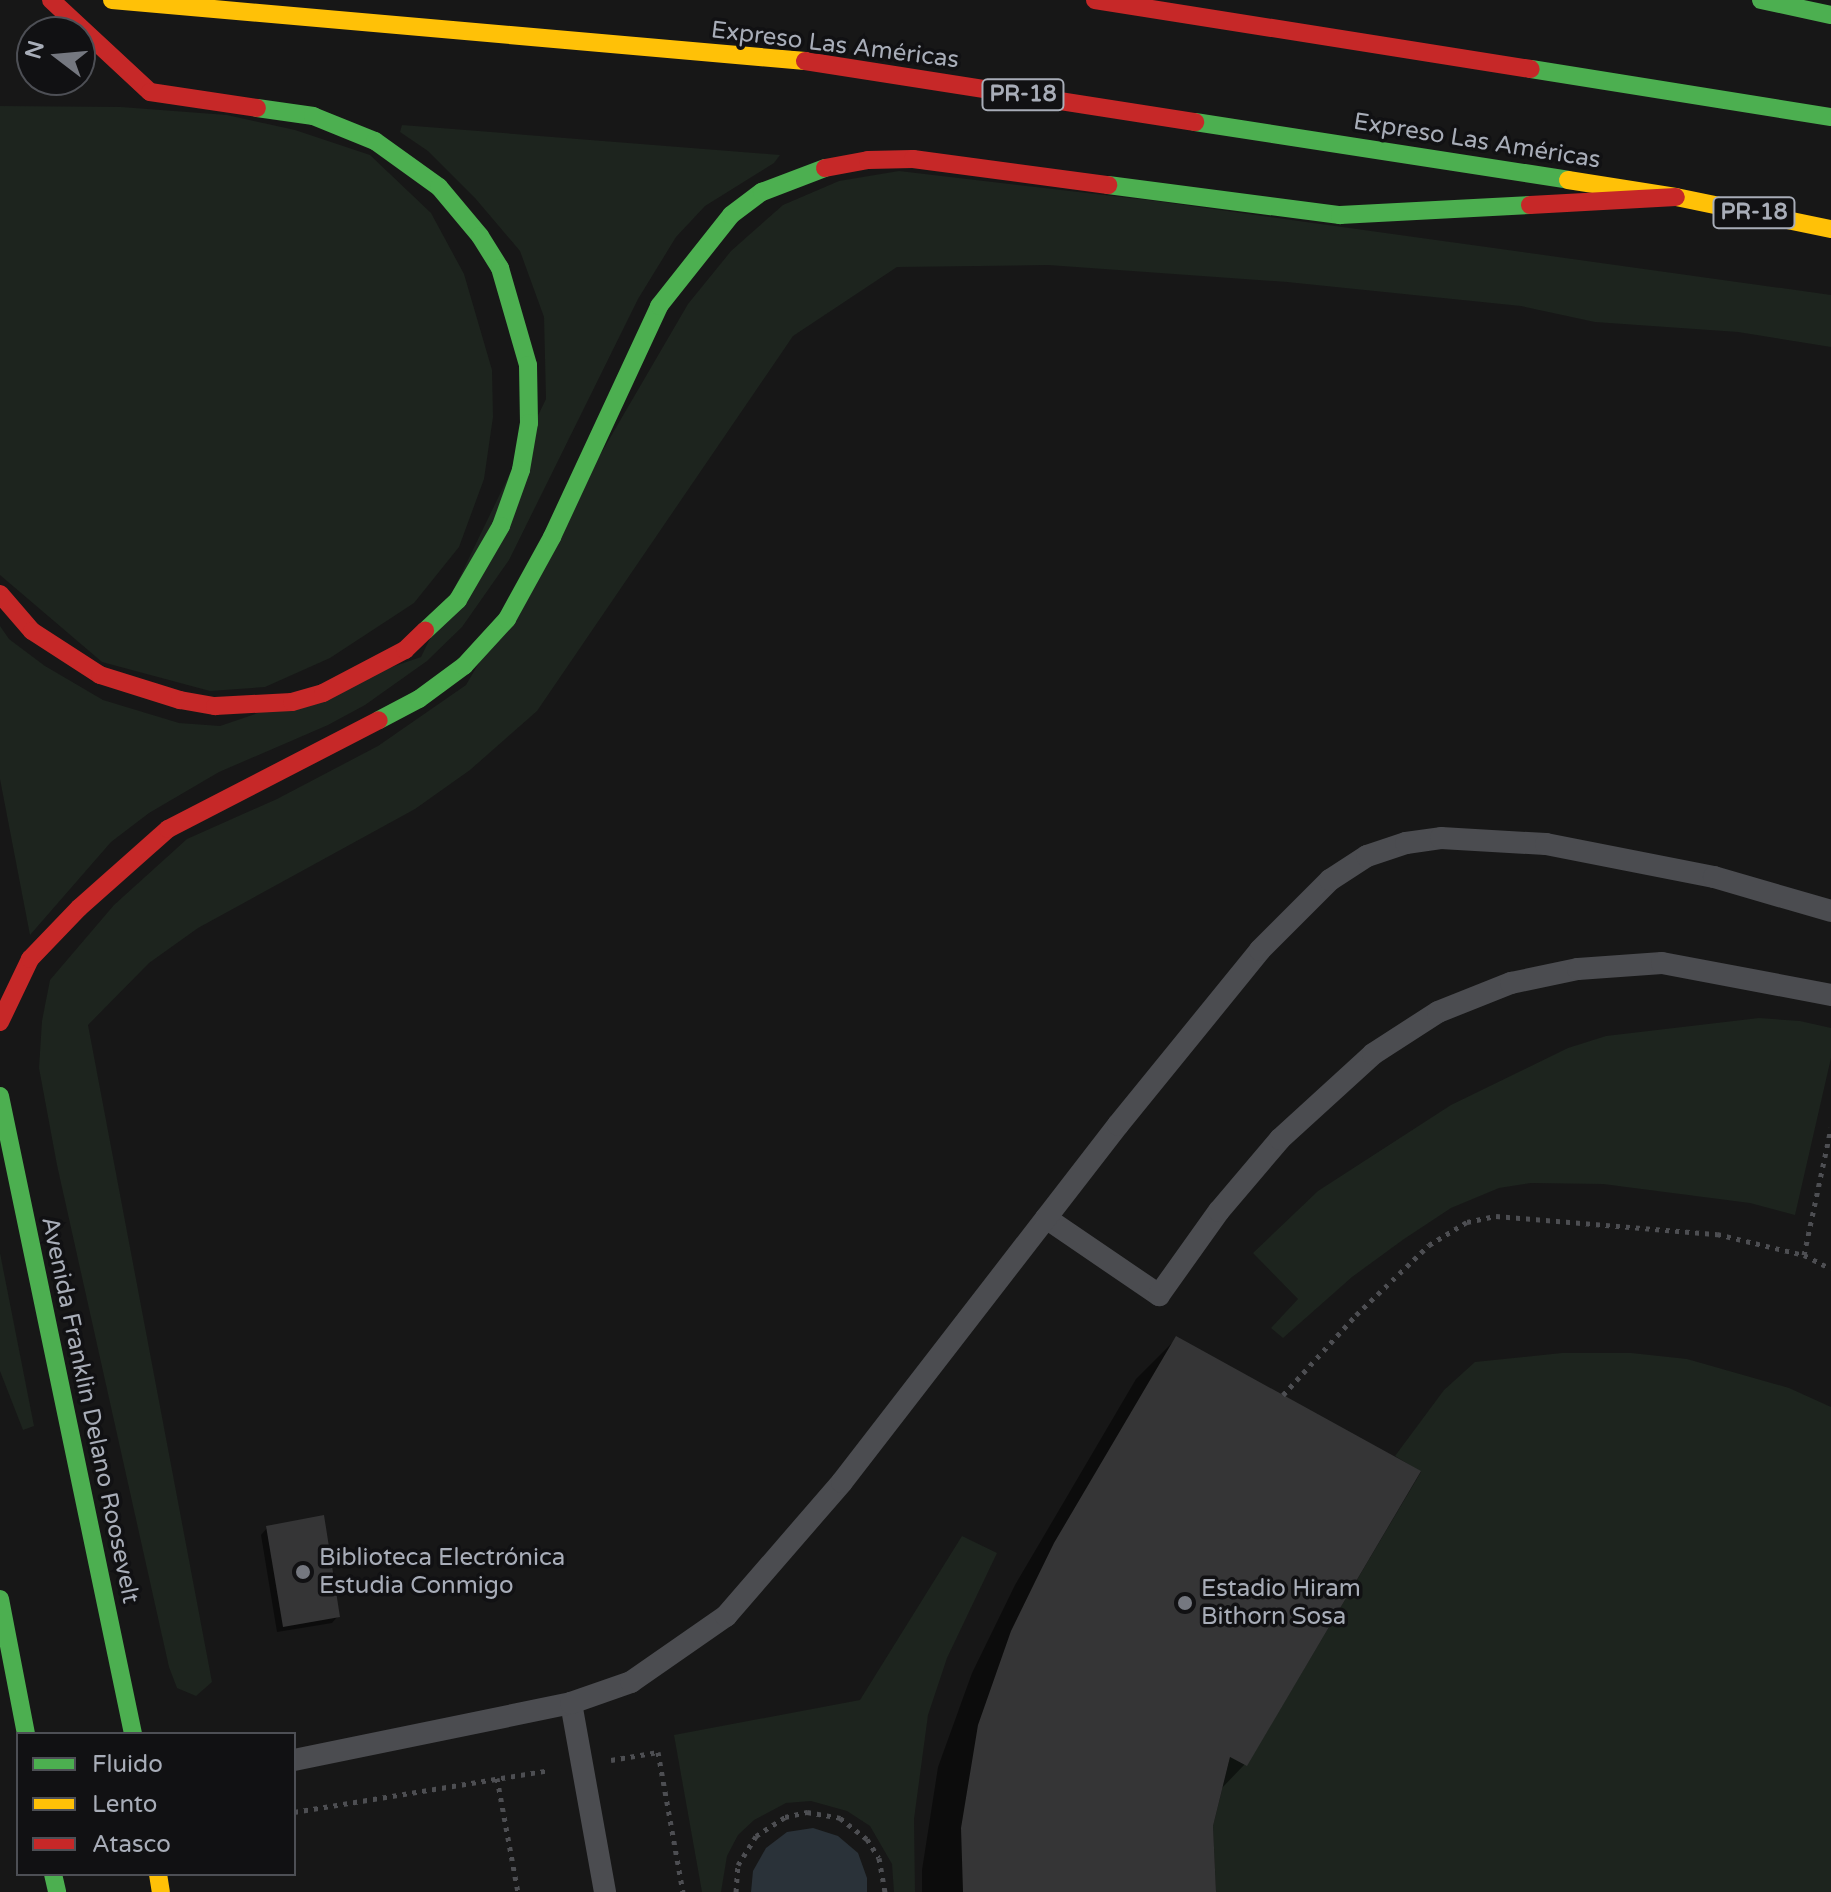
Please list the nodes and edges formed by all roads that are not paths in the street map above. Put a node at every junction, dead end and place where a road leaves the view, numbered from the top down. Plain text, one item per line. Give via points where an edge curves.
1 (51, 0) edge
2 (112, 0) edge
3 (1095, 0) edge
4 (1761, 0) edge
5 (1831, 15) edge
6 (1831, 117) edge
7 (1676, 197) junction
8 (1831, 229) edge
9 (0, 594) edge
10 (1831, 911) edge
11 (1831, 995) edge
12 (0, 1022) edge
13 (0, 1096) edge
14 (1046, 1218) junction
15 (0, 1599) edge
16 (571, 1703) junction
17 (26, 1732) edge
18 (133, 1732) edge
19 (296, 1760) edge
20 (605, 1892) edge

1 - 9 main road via 150,92 313,116 375,141 439,187 500,268 528,365 529,423 521,470 501,526 458,600 405,650 323,693 251,706 180,700 100,675 32,631
2 - 7 main road, Expreso Las Américas / PR-18 via 814,62
3 - 6 main road
4 - 5 main road
7 - 8 main road, Expreso Las Américas / PR-18
7 - 12 main road via 1340,215 913,159 821,169 762,192 731,215 659,306 552,537 507,619 464,666 419,699 168,829 30,959
10 - 14 lane via 1714,877 1546,844 1441,838 1367,856 1330,880 1269,940
11 - 14 lane via 1662,963 1578,969 1511,983 1438,1012 1373,1054 1280,1139 1219,1211 1159,1295
13 - 18 main road, Avenida Franklin Delano Roosevelt
14 - 16 lane via 842,1482 726,1616 631,1682
15 - 17 main road
16 - 19 lane
16 - 20 lane

